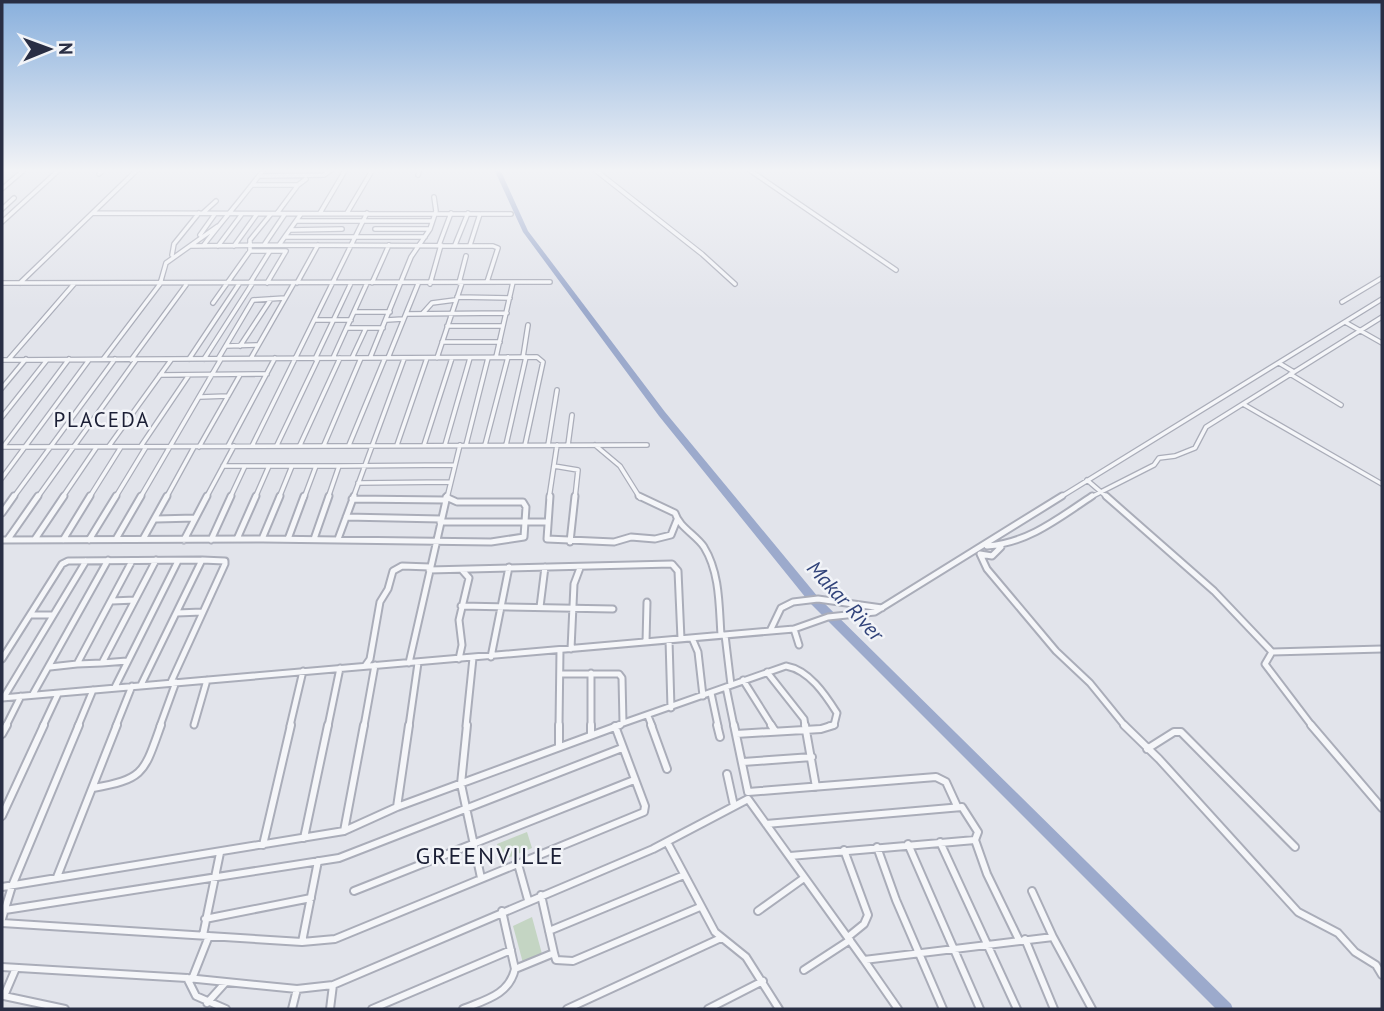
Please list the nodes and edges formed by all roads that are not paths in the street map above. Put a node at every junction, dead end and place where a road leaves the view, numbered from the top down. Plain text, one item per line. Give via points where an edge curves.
1 (90, 216) edge
2 (198, 216) edge
3 (214, 216) edge
4 (229, 216) edge
5 (241, 216) edge
6 (255, 216) edge
7 (269, 216) edge
8 (284, 216) edge
9 (300, 216) edge
10 (366, 216) edge
11 (424, 216) edge
12 (434, 216) edge
13 (450, 216) edge
14 (467, 216) edge
15 (480, 216) edge
16 (654, 216) edge
17 (817, 216) edge
18 (296, 221) junction
19 (364, 221) junction
20 (379, 221) junction
21 (422, 221) junction
22 (432, 221) junction
23 (347, 222) junction
24 (218, 226) junction
25 (342, 229) junction
26 (375, 229) junction
27 (428, 229) junction
28 (290, 230) junction
29 (199, 235) junction
30 (285, 237) junction
31 (338, 237) junction
32 (356, 237) junction
33 (370, 237) junction
34 (425, 237) junction
35 (389, 244) junction
36 (422, 244) junction
37 (279, 245) junction
38 (290, 245) junction
39 (318, 245) junction
40 (351, 245) junction
41 (440, 245) junction
42 (455, 245) junction
43 (470, 245) junction
44 (190, 246) junction
45 (203, 246) junction
46 (218, 246) junction
47 (234, 246) junction
48 (264, 246) junction
49 (251, 248) junction
50 (270, 251) junction
51 (286, 251) junction
52 (172, 256) junction
53 (466, 256) dead end
54 (896, 270) dead end
55 (161, 271) junction
56 (1382, 278) edge
57 (391, 279) dead end
58 (487, 282) junction
59 (513, 282) junction
60 (550, 282) dead end
61 (2, 283) edge
62 (240, 283) junction
63 (251, 283) junction
64 (266, 283) junction
65 (296, 283) junction
66 (333, 283) junction
67 (351, 283) junction
68 (370, 283) junction
69 (461, 283) junction
70 (20, 284) junction
71 (74, 284) junction
72 (149, 284) junction
73 (186, 284) junction
74 (228, 284) junction
75 (387, 284) junction
76 (401, 284) junction
77 (418, 284) junction
78 (429, 284) junction
79 (735, 284) dead end
80 (160, 285) junction
81 (272, 298) junction
82 (285, 298) junction
83 (510, 298) junction
84 (456, 299) junction
85 (1382, 299) edge
86 (1342, 302) dead end
87 (213, 303) dead end
88 (1374, 304) junction
89 (1382, 311) edge
90 (355, 312) junction
91 (390, 312) junction
92 (424, 313) junction
93 (452, 313) junction
94 (507, 313) junction
95 (406, 314) junction
96 (1382, 317) edge
97 (404, 319) junction
98 (315, 320) junction
99 (334, 320) junction
100 (351, 320) junction
101 (387, 320) junction
102 (1345, 322) junction
103 (528, 325) dead end
104 (503, 326) junction
105 (447, 327) junction
106 (348, 328) junction
107 (366, 328) junction
108 (383, 328) junction
109 (1360, 331) junction
110 (442, 342) junction
111 (500, 342) junction
112 (1382, 343) edge
113 (258, 345) junction
114 (226, 346) junction
115 (240, 346) junction
116 (488, 357) junction
117 (496, 357) junction
118 (508, 357) junction
119 (524, 357) junction
120 (251, 358) junction
121 (275, 358) junction
122 (333, 358) junction
123 (340, 358) junction
124 (352, 358) junction
125 (361, 358) junction
126 (370, 358) junction
127 (387, 358) junction
128 (404, 358) junction
129 (427, 358) junction
130 (437, 358) junction
131 (452, 358) junction
132 (470, 358) junction
133 (26, 359) junction
134 (48, 359) junction
135 (69, 359) junction
136 (104, 359) junction
137 (115, 359) junction
138 (172, 359) junction
139 (188, 359) junction
140 (204, 359) junction
141 (220, 359) junction
142 (296, 359) junction
143 (316, 359) junction
144 (4, 360) edge
145 (90, 360) junction
146 (133, 360) junction
147 (1279, 363) junction
148 (1292, 373) junction
149 (160, 374) junction
150 (190, 374) junction
151 (212, 374) junction
152 (267, 374) junction
153 (240, 375) junction
154 (2, 388) edge
155 (557, 390) dead end
156 (228, 396) junction
157 (200, 397) junction
158 (1243, 404) junction
159 (1340, 405) dead end
160 (572, 415) dead end
161 (2, 417) edge
162 (277, 445) junction
163 (300, 445) junction
164 (324, 445) junction
165 (349, 445) junction
166 (373, 445) junction
167 (397, 445) junction
168 (424, 445) junction
169 (445, 445) junction
170 (463, 445) junction
171 (485, 445) junction
172 (506, 445) junction
173 (525, 445) junction
174 (548, 445) junction
175 (557, 445) junction
176 (568, 445) junction
177 (594, 445) junction
178 (647, 445) dead end
179 (50, 446) junction
180 (144, 446) junction
181 (170, 446) junction
182 (231, 446) junction
183 (252, 446) junction
184 (2, 447) edge
185 (26, 447) junction
186 (75, 447) junction
187 (97, 447) junction
188 (108, 447) junction
189 (121, 447) junction
190 (196, 447) junction
191 (454, 465) junction
192 (223, 466) junction
193 (245, 466) junction
194 (269, 466) junction
195 (292, 466) junction
196 (316, 466) junction
197 (340, 466) junction
198 (364, 466) junction
199 (554, 466) junction
200 (2, 478) edge
201 (1087, 480) junction
202 (450, 482) junction
203 (358, 483) junction
204 (1382, 484) edge
205 (1100, 491) junction
206 (446, 498) junction
207 (352, 499) junction
208 (2, 513) edge
209 (346, 517) junction
210 (195, 518) junction
211 (155, 519) junction
212 (440, 520) junction
213 (677, 520) junction
214 (525, 522) junction
215 (546, 522) junction
216 (116, 539) junction
217 (237, 539) junction
218 (262, 539) junction
219 (288, 539) junction
220 (314, 539) junction
221 (338, 539) junction
222 (5, 540) edge
223 (34, 540) junction
224 (63, 540) junction
225 (89, 540) junction
226 (144, 540) junction
227 (184, 540) junction
228 (211, 540) junction
229 (436, 540) junction
230 (570, 542) junction
231 (985, 545) junction
232 (1001, 547) junction
233 (978, 552) junction
234 (86, 560) junction
235 (108, 560) junction
236 (156, 560) junction
237 (178, 560) junction
238 (202, 560) junction
239 (133, 561) junction
240 (509, 567) junction
241 (545, 567) junction
242 (429, 568) junction
243 (580, 568) junction
244 (459, 569) junction
245 (135, 600) junction
246 (111, 601) junction
247 (647, 602) dead end
248 (461, 606) junction
249 (501, 606) junction
250 (540, 608) junction
251 (883, 608) junction
252 (613, 609) dead end
253 (573, 611) junction
254 (202, 612) junction
255 (177, 613) junction
256 (29, 615) junction
257 (53, 615) junction
258 (794, 629) junction
259 (770, 631) junction
260 (723, 635) junction
261 (692, 638) junction
262 (681, 639) junction
263 (669, 640) junction
264 (646, 642) junction
265 (799, 645) dead end
266 (570, 649) junction
267 (1382, 649) edge
268 (561, 650) junction
269 (1272, 652) junction
270 (491, 657) junction
271 (473, 658) junction
272 (2, 659) edge
273 (459, 659) junction
274 (128, 660) junction
275 (102, 663) junction
276 (409, 663) junction
277 (418, 663) junction
278 (77, 664) junction
279 (375, 665) junction
280 (365, 666) junction
281 (49, 667) junction
282 (340, 668) junction
283 (303, 671) junction
284 (767, 672) junction
285 (592, 673) junction
286 (560, 674) junction
287 (207, 680) junction
288 (743, 680) junction
289 (173, 683) junction
290 (132, 686) junction
291 (141, 686) junction
292 (729, 686) junction
293 (114, 688) junction
294 (93, 690) junction
295 (58, 693) junction
296 (711, 693) junction
297 (33, 695) junction
298 (21, 696) junction
299 (702, 696) junction
300 (3, 698) edge
301 (671, 708) junction
302 (648, 716) junction
303 (623, 723) junction
304 (194, 725) dead end
305 (615, 726) junction
306 (808, 730) junction
307 (775, 731) junction
308 (2, 734) edge
309 (736, 734) junction
310 (591, 735) junction
311 (720, 737) dead end
312 (559, 747) junction
313 (622, 748) junction
314 (1147, 749) junction
315 (812, 757) junction
316 (743, 762) junction
317 (667, 769) dead end
318 (727, 774) dead end
319 (635, 780) junction
320 (461, 784) junction
321 (816, 787) junction
322 (93, 788) junction
323 (748, 795) junction
324 (734, 806) junction
325 (958, 806) junction
326 (397, 807) junction
327 (1382, 808) edge
328 (467, 810) junction
329 (2, 816) edge
330 (766, 824) junction
331 (344, 831) junction
332 (304, 838) junction
333 (975, 840) junction
334 (667, 842) junction
335 (940, 842) junction
336 (475, 843) junction
337 (908, 844) junction
338 (263, 845) junction
339 (877, 847) junction
340 (1294, 847) dead end
341 (844, 850) junction
342 (220, 852) junction
343 (789, 856) junction
344 (318, 861) junction
345 (518, 864) junction
346 (684, 875) junction
347 (215, 876) junction
348 (57, 877) junction
349 (481, 878) junction
350 (804, 878) junction
351 (12, 886) junction
352 (2, 887) edge
353 (354, 891) dead end
354 (1031, 891) dead end
355 (541, 895) junction
356 (311, 898) junction
357 (528, 900) junction
358 (700, 906) junction
359 (758, 911) dead end
360 (502, 912) junction
361 (3, 917) edge
362 (205, 919) junction
363 (549, 932) junction
364 (206, 935) junction
365 (1053, 937) junction
366 (721, 938) junction
367 (849, 938) junction
368 (1022, 940) junction
369 (302, 942) junction
370 (986, 945) junction
371 (953, 948) junction
372 (510, 950) junction
373 (919, 952) junction
374 (554, 953) junction
375 (864, 960) junction
376 (2, 967) edge
377 (16, 968) junction
378 (515, 970) junction
379 (804, 970) dead end
380 (1382, 975) edge
381 (190, 979) junction
382 (763, 981) junction
383 (225, 982) junction
384 (333, 985) junction
385 (297, 989) junction
386 (207, 1003) junction
387 (65, 1009) edge
388 (226, 1009) edge
389 (292, 1009) edge
390 (330, 1009) edge
391 (372, 1009) edge
392 (463, 1009) edge
393 (567, 1009) edge
394 (708, 1009) edge
395 (779, 1009) edge
396 (898, 1009) edge
397 (943, 1009) edge
398 (980, 1009) edge
399 (1017, 1009) edge
400 (1054, 1009) edge
401 (1092, 1009) edge

1 - 70 street
2 - 52 street via 174,244
3 - 29 street
4 - 24 street
5 - 46 street
6 - 47 street
7 - 49 street via 250,240
8 - 48 street
9 - 18 street
10 - 19 street
11 - 21 street
12 - 22 street
13 - 41 street
14 - 42 street
15 - 43 street
16 - 79 street
17 - 54 street
18 - 23 street
18 - 28 street
19 - 20 street
19 - 23 street
19 - 32 street
20 - 21 street
20 - 26 street
21 - 22 street
22 - 27 street
23 - 25 street
24 - 29 street
24 - 45 street
25 - 28 street
25 - 31 street
26 - 27 street
26 - 33 street
27 - 34 street
28 - 30 street
29 - 44 street
30 - 31 street
30 - 37 street
31 - 32 street
32 - 33 street
32 - 40 street
33 - 34 street
34 - 36 street
35 - 36 street
35 - 40 street
35 - 68 street
36 - 41 street
36 - 76 street via 411,257
37 - 38 street
37 - 48 street
38 - 39 street
38 - 51 street
39 - 40 street
39 - 65 street
40 - 66 street
41 - 42 street
41 - 78 street
42 - 43 street
43 - 58 street via 498,248
44 - 45 street
44 - 52 street
45 - 46 street
46 - 47 street
47 - 49 street
48 - 49 street
49 - 50 street
49 - 74 street
50 - 51 street
50 - 63 street
51 - 64 street
52 - 55 street
53 - 69 street
55 - 72 street
55 - 80 street
56 - 86 street
57 - 75 street
58 - 59 street
58 - 69 street
59 - 60 street
59 - 83 street
61 - 70 street
62 - 63 street
62 - 74 street
62 - 139 street
63 - 64 street
63 - 140 street
64 - 65 street
65 - 66 street
65 - 82 street
66 - 67 street
66 - 98 street
67 - 68 street
67 - 99 street
68 - 75 street
68 - 90 street
69 - 78 street
69 - 84 street
70 - 71 street
71 - 72 street
71 - 144 street
72 - 80 street
73 - 74 street
73 - 80 street
73 - 146 street
74 - 87 street
75 - 76 street
76 - 77 street
76 - 91 street
77 - 78 street
77 - 95 street
80 - 136 street
81 - 82 street
81 - 114 street via 253,300
81 - 115 street
82 - 113 street
83 - 84 street
83 - 94 street
84 - 92 street via 432,303
84 - 93 street
85 - 88 street
88 - 89 street
88 - 102 street
90 - 91 street
90 - 100 street
91 - 101 street
92 - 93 street
92 - 95 street
93 - 94 street
93 - 105 street
94 - 104 street
95 - 97 street
96 - 109 street
97 - 101 street
97 - 127 street
98 - 99 street
98 - 142 street
99 - 100 street
99 - 143 street
100 - 106 street
101 - 108 street
102 - 109 street
102 - 147 street
103 - 119 street
104 - 105 street
104 - 111 street
105 - 110 street
106 - 107 street
106 - 122 street
107 - 108 street
107 - 124 street
108 - 126 street
109 - 112 street
109 - 148 street
110 - 111 street
110 - 130 street
111 - 117 street
113 - 115 street
113 - 120 street
114 - 115 street
114 - 141 street
116 - 117 street
116 - 132 street
116 - 170 street
117 - 118 street
118 - 119 street
118 - 171 street
119 - 172 street
119 - 173 street via 543,362
120 - 121 street
120 - 141 street
121 - 142 street
121 - 152 street
122 - 123 street
122 - 143 street
123 - 124 street
123 - 163 street
124 - 125 street
125 - 126 street
125 - 164 street
126 - 127 street
127 - 128 street
127 - 165 street
128 - 129 street
128 - 166 street
129 - 130 street
129 - 167 street
130 - 131 street
131 - 132 street
131 - 168 street
132 - 169 street
133 - 134 street
133 - 144 street
133 - 154 street
134 - 135 street
134 - 161 street
135 - 145 street
135 - 184 street
136 - 137 street
136 - 145 street
137 - 146 street
137 - 179 street
138 - 139 street
138 - 146 street
138 - 149 street
139 - 140 street
140 - 141 street
141 - 151 street
142 - 143 street
142 - 183 street
143 - 162 street
145 - 185 street
146 - 186 street
147 - 148 street
147 - 201 street
148 - 158 street
148 - 159 street
149 - 150 street
149 - 188 street
150 - 151 street
150 - 180 street
151 - 153 street
151 - 157 street
152 - 153 street
152 - 182 street
153 - 156 street
155 - 174 street
156 - 157 street
156 - 190 street
157 - 181 street
158 - 204 street
158 - 205 street via 1202,429 1195,448 1161,457 1154,465
160 - 176 street
162 - 163 street
162 - 183 street
163 - 164 street
164 - 165 street
165 - 166 street
166 - 167 street
166 - 198 street
167 - 168 street
168 - 169 street
169 - 170 street
170 - 171 street
170 - 191 street
171 - 172 street
172 - 173 street
173 - 174 street
174 - 175 street
175 - 176 street
175 - 199 street
176 - 177 street
177 - 178 street
177 - 213 street via 620,466 641,499 672,511
179 - 185 street
179 - 186 street
179 - 208 street
180 - 181 street
180 - 189 street
180 - 225 street
181 - 190 street
181 - 216 street
182 - 183 street
182 - 190 street
182 - 192 street
184 - 185 street
185 - 200 street
186 - 187 street
186 - 222 street
187 - 188 street
187 - 223 street
188 - 189 street
189 - 224 street
190 - 211 street
191 - 198 street
191 - 202 street
192 - 193 street
192 - 210 street
193 - 194 street
193 - 228 street
194 - 195 street
194 - 217 street
195 - 196 street
195 - 218 street
196 - 197 street
196 - 219 street
197 - 198 street
197 - 220 street
198 - 203 street
199 - 215 street
199 - 230 street via 578,470
201 - 205 street
201 - 231 street
202 - 203 street
202 - 206 street
203 - 207 street
205 - 232 street via 1029,537
205 - 269 street via 1214,591
206 - 207 street
206 - 212 street
206 - 214 street via 523,502
207 - 209 street
209 - 212 street
209 - 221 street
210 - 211 street
210 - 227 street
211 - 226 street
212 - 214 street
212 - 229 street
213 - 230 street via 671,535 663,538
213 - 260 street via 699,538 712,557
214 - 215 street
214 - 229 street via 521,540
215 - 230 street via 547,539
216 - 225 street
216 - 226 street
217 - 218 street
217 - 228 street
218 - 219 street
219 - 220 street
220 - 221 street
221 - 229 street
222 - 223 street
223 - 224 street
224 - 225 street
226 - 227 street
227 - 228 street
229 - 242 street
231 - 232 street
231 - 233 street
232 - 233 street via 992,555
233 - 251 street
233 - 314 street via 991,575 1056,651
234 - 235 street
234 - 256 street via 62,564
234 - 257 street
235 - 239 street
235 - 281 street
236 - 237 street
236 - 239 street
236 - 245 street
237 - 238 street
237 - 274 street
238 - 254 street via 225,561
238 - 255 street
239 - 246 street
240 - 241 street
240 - 244 street
240 - 249 street
241 - 243 street
241 - 250 street
242 - 244 street
242 - 276 street
242 - 280 street via 402,566 393,571 380,601
243 - 253 street
243 - 262 street via 675,566
244 - 248 street via 468,578
245 - 246 street
245 - 275 street
246 - 278 street
247 - 264 street
248 - 249 street
248 - 273 street
249 - 250 street
249 - 270 street
250 - 253 street
251 - 258 street via 828,617
251 - 259 street via 797,601 781,608
252 - 253 street
253 - 266 street
254 - 255 street
254 - 289 street
255 - 291 street
256 - 257 street
256 - 272 street
257 - 300 street
258 - 259 street
258 - 265 street
259 - 260 street
260 - 261 street
260 - 292 street
261 - 262 street
261 - 299 street via 698,652
262 - 263 street
263 - 264 street
263 - 301 street
264 - 266 street
266 - 268 street
267 - 269 street
268 - 270 street
268 - 286 street
269 - 327 street via 1265,664 1268,671
270 - 271 street
271 - 273 street
271 - 320 street
273 - 277 street
274 - 275 street
274 - 293 street
275 - 278 street
276 - 277 street
276 - 279 street
277 - 326 street
278 - 281 street
279 - 280 street
279 - 331 street
280 - 282 street
281 - 297 street
282 - 283 street
282 - 332 street
283 - 287 street
283 - 338 street
284 - 288 street
284 - 306 street via 799,711
284 - 306 street via 795,666 835,710 834,725
285 - 286 street
285 - 303 street via 614,672 622,678
285 - 310 street
286 - 312 street
287 - 289 street
287 - 304 street
288 - 292 street
288 - 307 street
289 - 291 street
289 - 322 street via 140,775
290 - 291 street
290 - 293 street
290 - 322 street
292 - 296 street
292 - 309 street
293 - 294 street
294 - 295 street
294 - 351 street
295 - 297 street
295 - 329 street
296 - 299 street
296 - 311 street
297 - 298 street
298 - 300 street
298 - 308 street
299 - 301 street
301 - 302 street
302 - 303 street
302 - 317 street
303 - 305 street
305 - 310 street
305 - 313 street
306 - 307 street
306 - 315 street
307 - 309 street
309 - 316 street
310 - 312 street
312 - 320 street
313 - 319 street
313 - 328 street
314 - 340 street via 1181,732
314 - 380 street via 1298,912 1338,933
315 - 316 street
315 - 321 street
316 - 323 street
318 - 324 street
319 - 336 street
319 - 345 street via 645,806 640,815
320 - 326 street
320 - 328 street
321 - 323 street
321 - 325 street via 936,777 946,782
322 - 348 street
323 - 324 street
323 - 330 street
324 - 334 street
325 - 330 street
325 - 333 street via 971,817 978,832
326 - 331 street
328 - 336 street
328 - 344 street via 356,853
330 - 343 street
331 - 332 street
332 - 338 street
333 - 335 street
333 - 368 street via 987,874
334 - 346 street
334 - 355 street
335 - 337 street
335 - 370 street
336 - 349 street
336 - 353 street
337 - 339 street
337 - 371 street
338 - 342 street
339 - 341 street
339 - 373 street
341 - 343 street
341 - 367 street via 868,915
342 - 347 street
342 - 348 street
343 - 350 street
344 - 347 street
344 - 356 street
345 - 349 street
345 - 357 street
346 - 358 street
346 - 363 street
347 - 361 street
347 - 362 street
348 - 351 street
349 - 369 street via 335,939
350 - 359 street
350 - 367 street
351 - 352 street
351 - 361 street
354 - 365 street
355 - 357 street
355 - 363 street
356 - 362 street
356 - 369 street
357 - 360 street
358 - 366 street
358 - 374 street via 573,961 556,960
360 - 372 street
360 - 384 street
361 - 364 street
362 - 364 street
363 - 374 street
364 - 369 street
364 - 381 street
365 - 368 street
365 - 401 street
366 - 382 street via 746,957
366 - 393 street
367 - 375 street
367 - 379 street
368 - 370 street
368 - 400 street
370 - 371 street
370 - 399 street
371 - 373 street
371 - 398 street
372 - 378 street
372 - 391 street
373 - 375 street
373 - 397 street
374 - 378 street
375 - 396 street
376 - 377 street
377 - 381 street
377 - 387 street via 4,996
378 - 392 street via 507,990
381 - 383 street
381 - 386 street via 189,989
382 - 394 street
382 - 395 street
383 - 385 street
383 - 386 street
384 - 385 street
384 - 390 street
385 - 389 street
386 - 388 street

